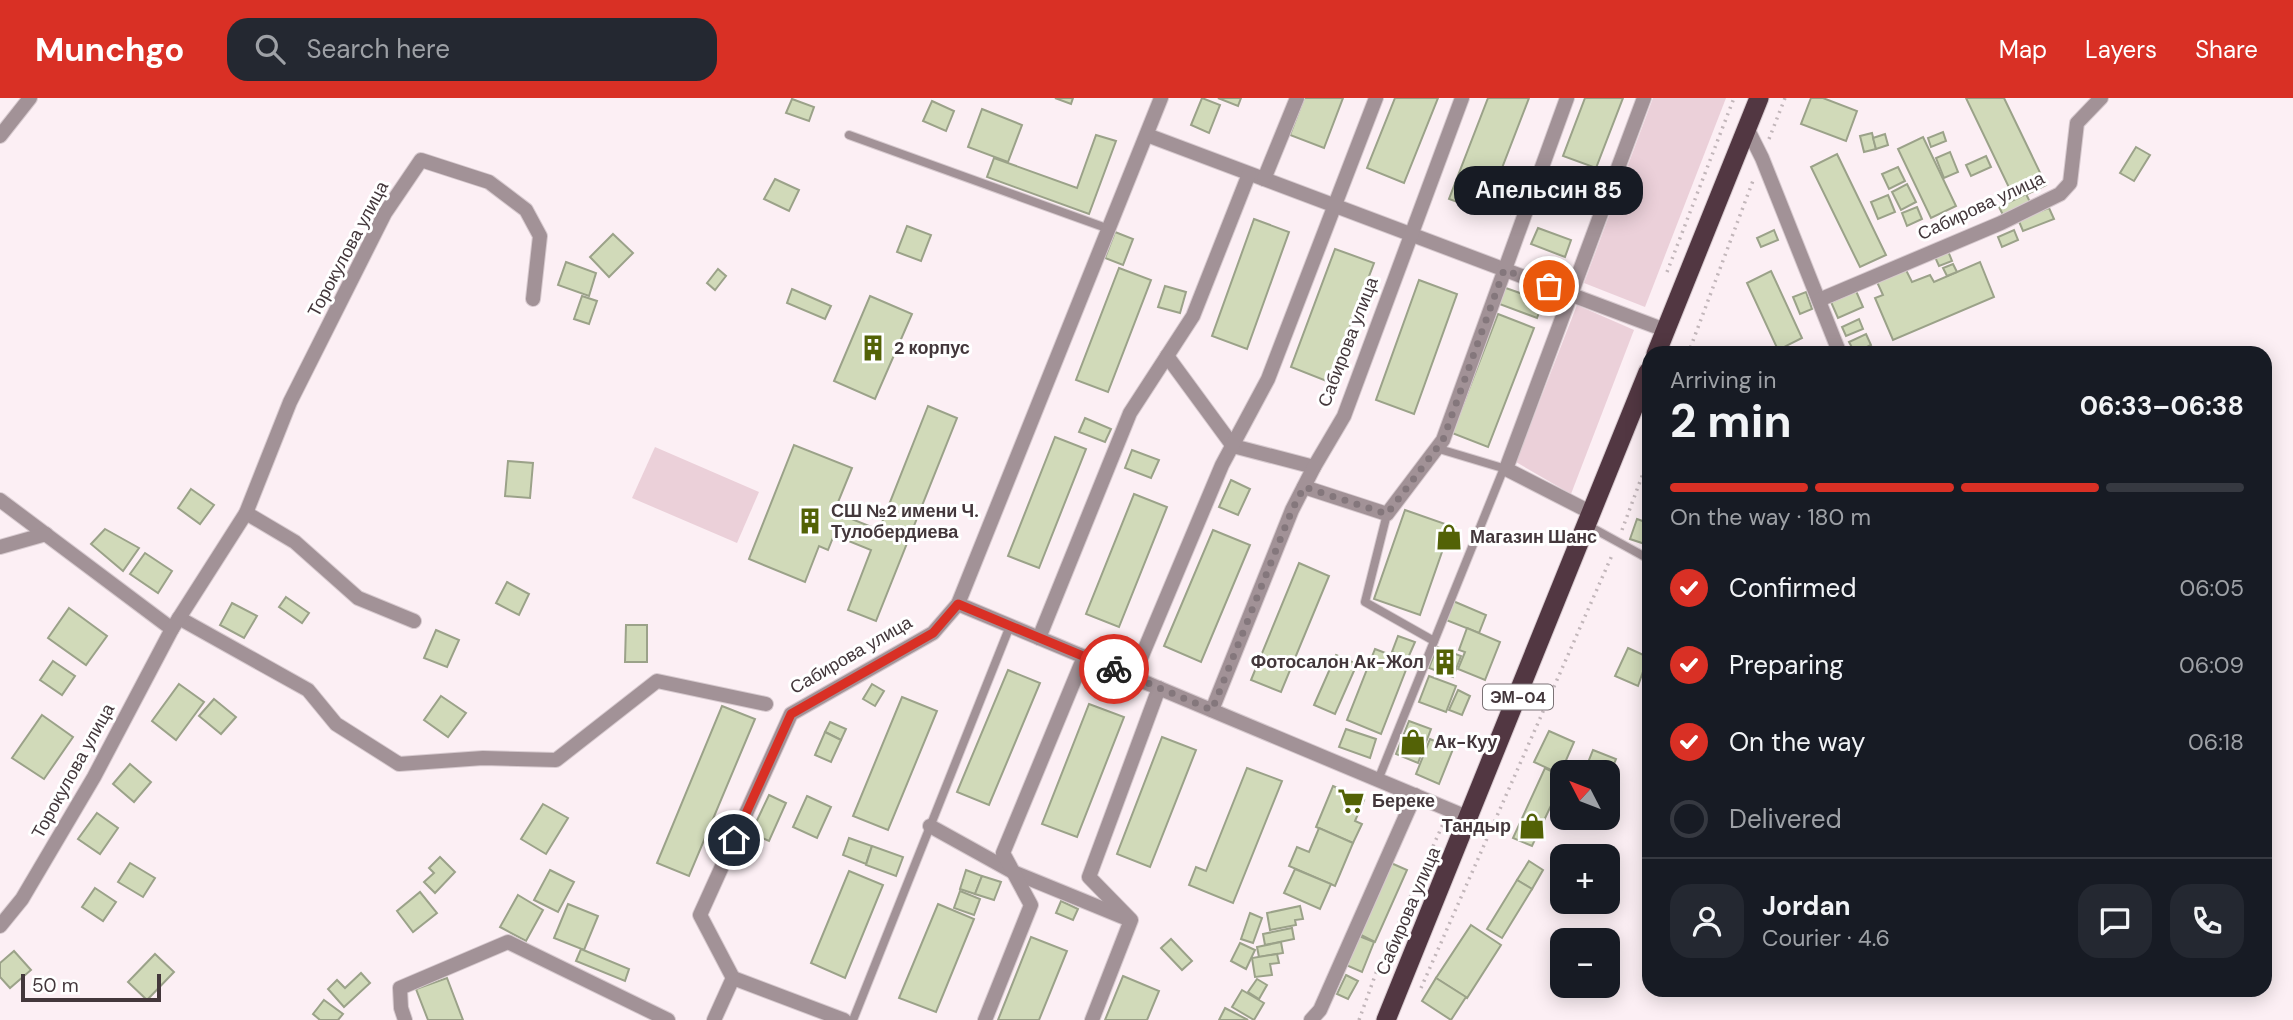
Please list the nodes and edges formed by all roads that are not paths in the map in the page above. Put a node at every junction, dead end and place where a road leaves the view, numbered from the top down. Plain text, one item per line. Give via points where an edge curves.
1 (30, 98) edge
2 (1161, 98) edge
3 (1297, 98) edge
4 (1376, 98) edge
5 (1462, 98) edge
6 (1567, 98) edge
7 (1644, 98) edge
8 (1759, 98) edge
9 (2101, 98) edge
10 (1747, 128) junction
11 (849, 135) dead end
12 (1146, 135) junction
13 (0, 136) edge
14 (1257, 176) junction
15 (1334, 205) junction
16 (1109, 229) junction
17 (1410, 234) junction
18 (1504, 270) junction
19 (1571, 295) junction
20 (533, 299) dead end
21 (1819, 300) junction
22 (1665, 330) junction
23 (1659, 346) edge
24 (1837, 346) edge
25 (1167, 356) junction
26 (1642, 387) edge
27 (1233, 446) junction
28 (1436, 448) junction
29 (1314, 467) junction
30 (1505, 468) junction
31 (1304, 487) junction
32 (0, 500) edge
33 (246, 513) junction
34 (1387, 514) junction
35 (1589, 519) junction
36 (46, 534) junction
37 (0, 547) edge
38 (1642, 555) edge
39 (958, 604) junction
40 (414, 621) dead end
41 (175, 624) junction
42 (1010, 626) junction
43 (1039, 638) junction
44 (1434, 641) junction
45 (1084, 657) junction
46 (1133, 677) junction
47 (1159, 688) junction
48 (766, 704) dead end
49 (1212, 710) junction
50 (1378, 780) junction
51 (1415, 795) junction
52 (1469, 818) junction
53 (930, 826) junction
54 (1013, 872) junction
55 (1131, 920) junction
56 (0, 926) edge
57 (733, 978) junction
58 (405, 1020) edge
59 (668, 1020) edge
60 (714, 1020) edge
61 (844, 1020) edge
62 (853, 1020) edge
63 (985, 1020) edge
64 (1092, 1020) edge
65 (1311, 1020) edge
66 (1386, 1020) edge

1 - 13 street
2 - 12 street, Сабирова улица
3 - 14 street
4 - 15 street
5 - 17 street, Сабирова улица
6 - 18 street
7 - 19 street
8 - 10 highway
9 - 21 street, Сабирова улица via 2077,123 2070,183 2060,194
10 - 21 street
10 - 22 highway
11 - 16 lane
12 - 14 street
12 - 16 street, Сабирова улица
14 - 15 street
14 - 25 street via 1193,316
15 - 17 street
15 - 27 street via 1268,379
16 - 39 street, Сабирова улица
17 - 18 street
17 - 29 street, Сабирова улица via 1343,416
18 - 19 street
18 - 28 street via 1443,440
19 - 22 street
19 - 30 street
20 - 33 street, Торокулова улица via 540,236 526,210 489,182 421,160 385,213 290,402
21 - 24 street
22 - 23 highway
25 - 27 street
25 - 43 street via 1130,413
26 - 35 highway, Сабирова улица / ЭМ-04
27 - 29 street
27 - 46 street
28 - 30 lane
28 - 34 street
29 - 31 street, Сабирова улица
30 - 35 street
30 - 44 lane
31 - 34 street
31 - 49 street, Сабирова улица
32 - 36 street
33 - 40 street via 295,542 358,598
33 - 41 street, Торокулова улица
34 - 44 lane via 1365,602
35 - 38 lane
35 - 52 highway, Сабирова улица / ЭМ-04
36 - 37 street
36 - 41 street
39 - 42 street
39 - 57 street, Сабирова улица via 933,633 791,714 701,915
41 - 48 street via 308,690 336,724 399,764 483,758 556,760 657,681
41 - 56 street, Торокулова улица via 94,777 22,899
42 - 43 street
42 - 53 lane
43 - 45 street
44 - 50 lane
45 - 46 street
45 - 54 street via 1003,853
46 - 47 street
47 - 49 street
47 - 55 street via 1089,877
49 - 50 street
50 - 51 street
51 - 52 street
51 - 65 street via 1320,1010
52 - 66 highway, Сабирова улица / ЭМ-04
53 - 54 street
53 - 62 lane
54 - 55 street
54 - 63 street via 1031,905
55 - 64 street
57 - 60 street
57 - 61 street
58 - 59 street via 400,988 508,942

